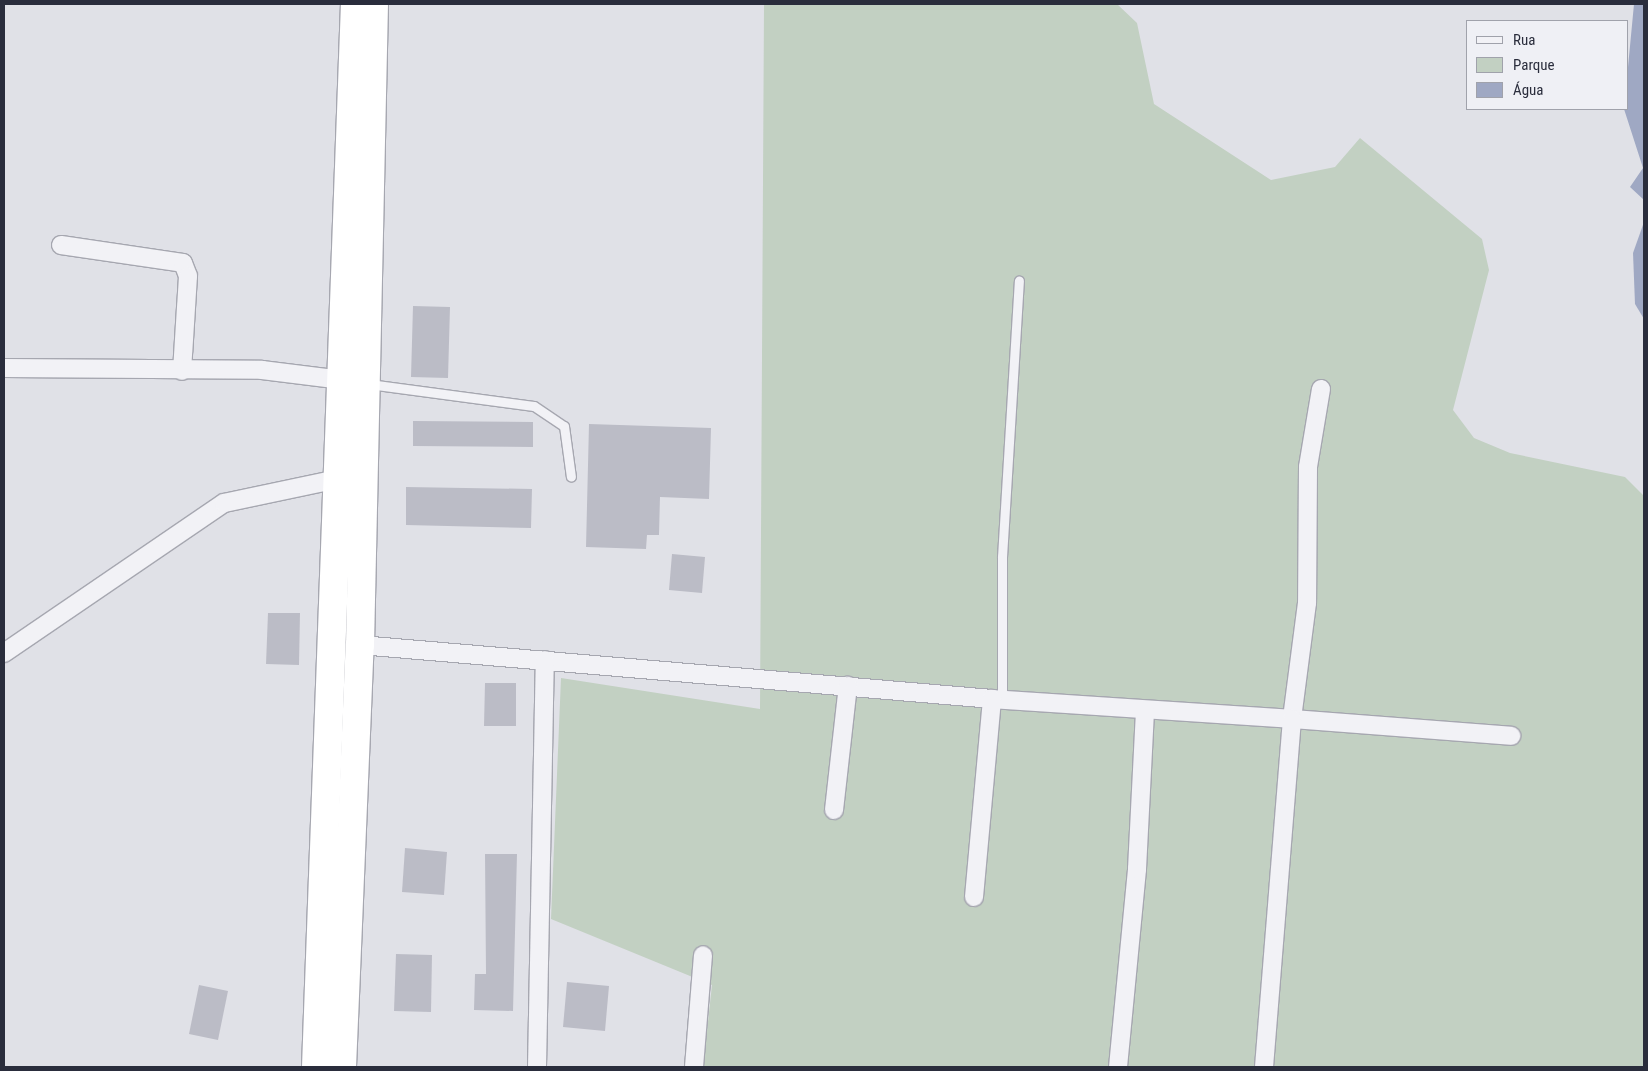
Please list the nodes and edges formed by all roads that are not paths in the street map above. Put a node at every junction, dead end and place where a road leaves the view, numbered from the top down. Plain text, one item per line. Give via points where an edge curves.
1 (355, 4) edge
2 (374, 4) edge
3 (61, 245) dead end
4 (1019, 281) dead end
5 (4, 368) edge
6 (182, 371) junction
7 (353, 382) junction
8 (1321, 389) dead end
9 (350, 477) junction
10 (571, 477) dead end
11 (360, 644) junction
12 (4, 652) edge
13 (545, 660) junction
14 (848, 686) junction
15 (997, 699) junction
16 (1145, 710) junction
17 (1292, 719) junction
18 (1511, 736) dead end
19 (834, 810) dead end
20 (974, 897) dead end
21 (703, 955) dead end
22 (316, 1067) edge
23 (342, 1067) edge
24 (537, 1067) edge
25 (694, 1067) edge
26 (1118, 1067) edge
27 (1264, 1067) edge

1 - 7 highway
2 - 7 highway
3 - 6 street via 183,264 188,276
4 - 15 lane
5 - 6 street
6 - 7 street via 262,370
7 - 9 highway
7 - 10 lane via 534,406 564,426
8 - 17 street via 1308,467 1307,603
9 - 11 highway
9 - 12 street via 224,503
9 - 22 highway
11 - 13 street
11 - 23 highway
13 - 14 street
13 - 24 street
14 - 15 street
14 - 19 street
15 - 16 street
15 - 20 street
16 - 17 street
16 - 26 street via 1137,869
17 - 18 street
17 - 27 street
21 - 25 street

